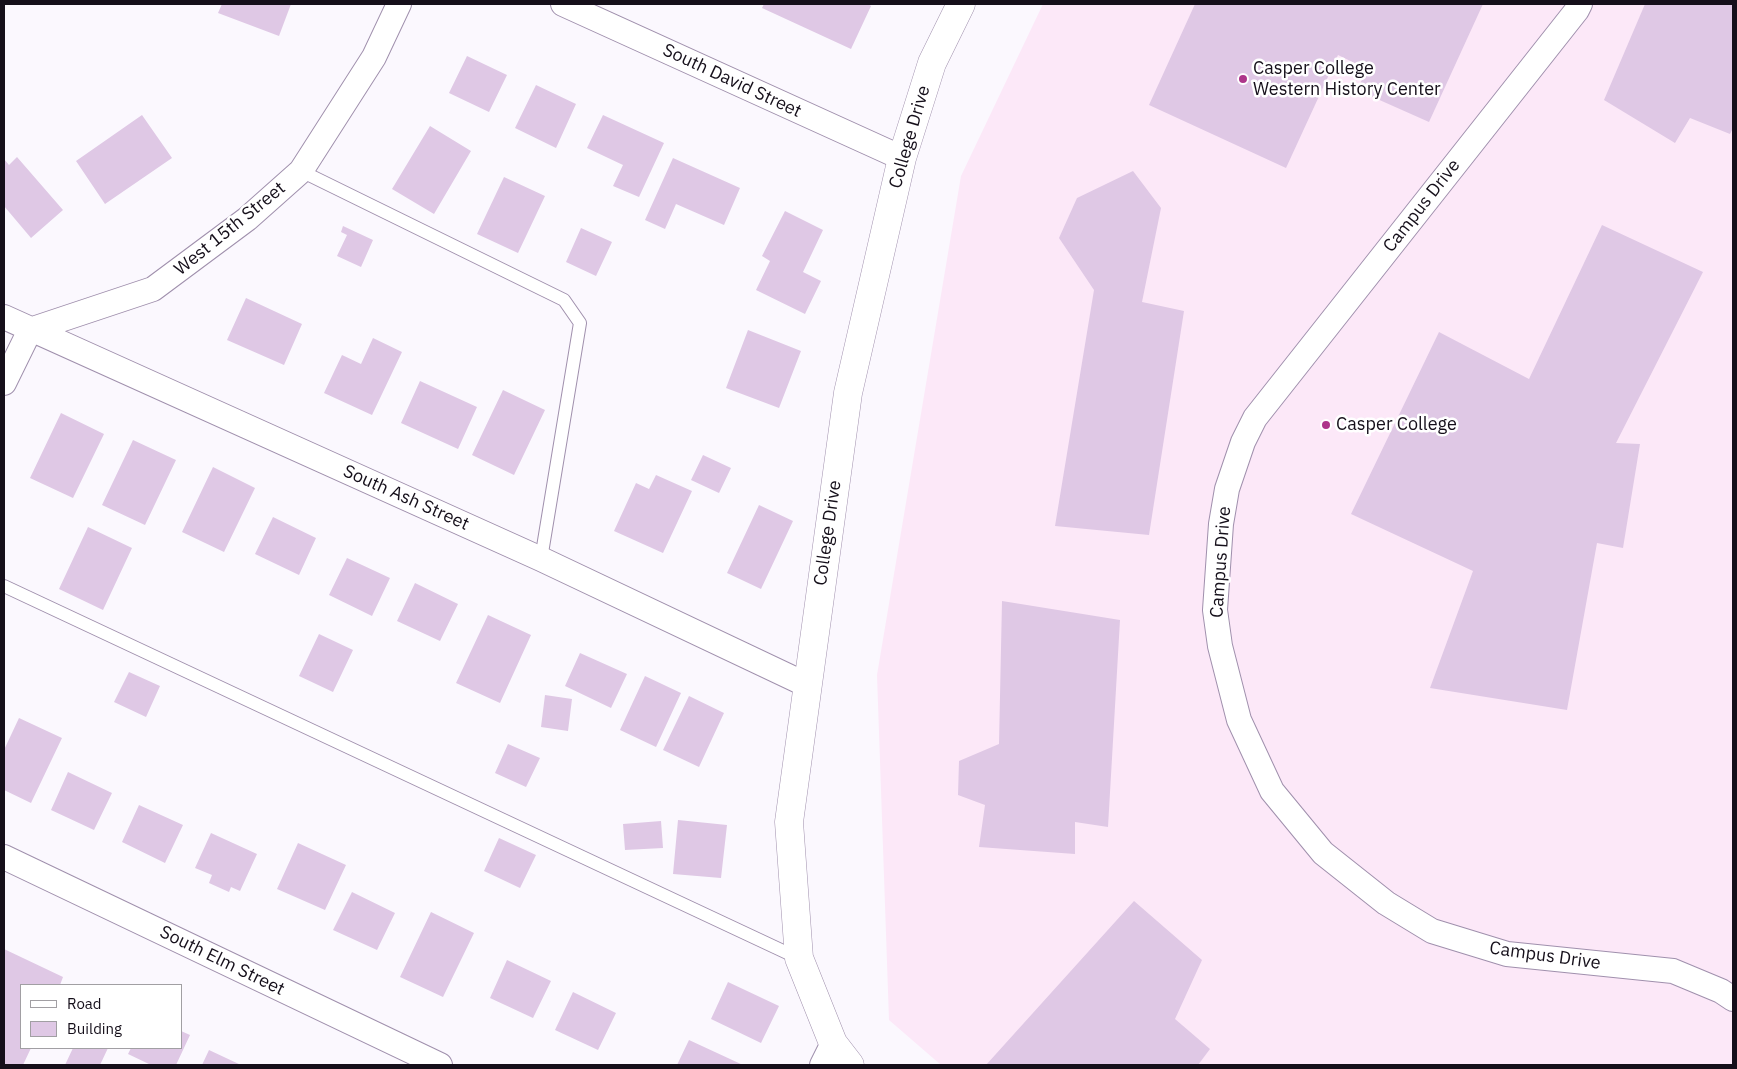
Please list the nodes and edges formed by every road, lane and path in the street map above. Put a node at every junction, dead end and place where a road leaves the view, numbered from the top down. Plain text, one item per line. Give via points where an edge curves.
1 (399, 4) edge
2 (563, 4) edge
3 (961, 4) edge
4 (1580, 4) edge
5 (902, 158) junction
6 (301, 171) junction
7 (4, 318) edge
8 (30, 330) junction
9 (4, 383) edge
10 (541, 559) junction
11 (4, 586) edge
12 (807, 685) junction
13 (4, 857) edge
14 (799, 958) junction
15 (1733, 1000) edge
16 (828, 1054) edge
17 (440, 1065) edge
18 (850, 1065) edge

1 - 6 street, West 15th Street via 374,57
2 - 5 street, South David Street
3 - 5 street, College Drive via 932,63
4 - 15 street, Campus Drive via 1255,418 1227,489 1221,524 1215,610 1220,646 1239,720 1272,791 1323,853 1386,903 1432,931 1508,954 1674,971 1721,991
5 - 12 street, College Drive via 848,393
6 - 8 street, West 15th Street via 248,219 153,289
6 - 10 lane via 564,300 580,323
7 - 8 street, South Ash Street
8 - 9 street
8 - 10 street, South Ash Street
10 - 12 street, South Ash Street
11 - 14 lane
12 - 14 street, College Drive via 789,822
13 - 17 street, South Elm Street
14 - 16 street, College Drive
16 - 18 street, College Drive

